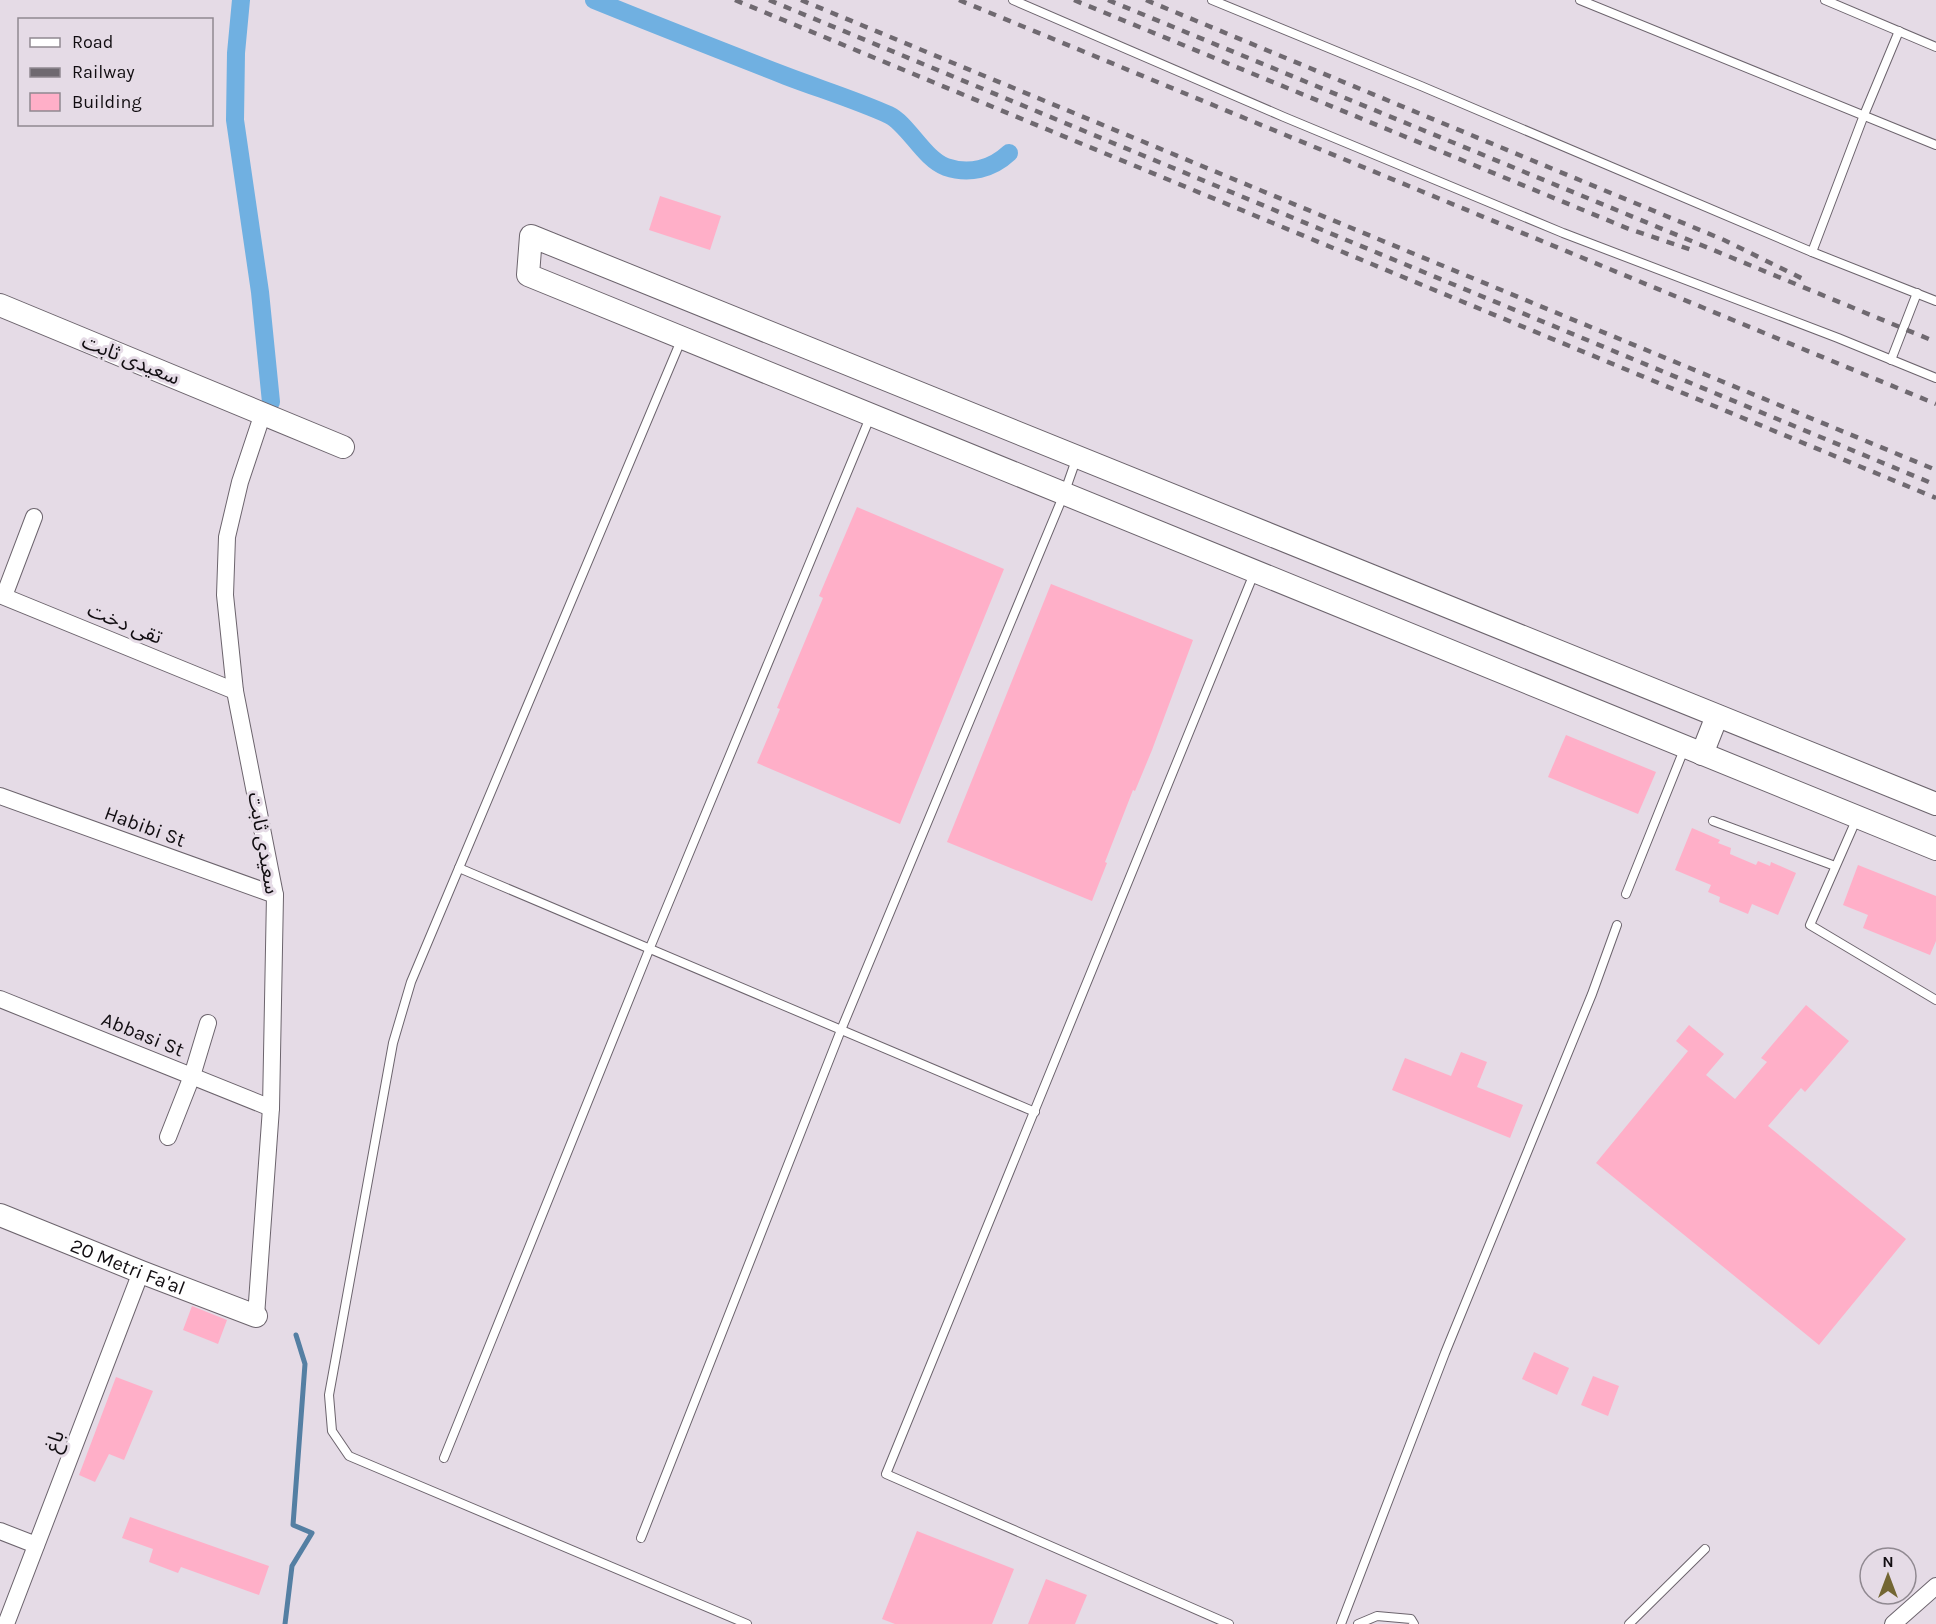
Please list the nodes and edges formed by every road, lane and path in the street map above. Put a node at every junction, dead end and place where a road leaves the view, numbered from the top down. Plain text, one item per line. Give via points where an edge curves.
1 (1013, 0) edge
2 (1212, 0) edge
3 (1580, 0) edge
4 (1825, 0) edge
5 (1899, 31) junction
6 (1936, 47) edge
7 (1864, 115) junction
8 (1936, 145) edge
9 (1812, 252) junction
10 (1917, 293) junction
11 (1936, 301) edge
12 (694, 302) junction
13 (0, 305) edge
14 (682, 338) junction
15 (1891, 360) junction
16 (880, 377) junction
17 (1936, 378) edge
18 (262, 413) junction
19 (871, 415) junction
20 (343, 447) dead end
21 (1077, 457) junction
22 (1064, 494) junction
23 (34, 517) dead end
24 (1268, 534) junction
25 (1255, 571) junction
26 (2, 595) edge
27 (235, 691) junction
28 (1718, 716) junction
29 (1694, 750) junction
30 (0, 796) edge
31 (1936, 804) edge
32 (1857, 817) junction
33 (1713, 821) dead end
34 (1936, 849) edge
35 (1835, 866) junction
36 (459, 868) junction
37 (1626, 894) dead end
38 (275, 895) junction
39 (1617, 925) dead end
40 (649, 950) junction
41 (0, 999) edge
42 (1936, 1000) edge
43 (208, 1023) dead end
44 (841, 1030) junction
45 (192, 1076) junction
46 (271, 1108) junction
47 (1035, 1112) junction
48 (168, 1137) dead end
49 (0, 1215) edge
50 (141, 1272) junction
51 (256, 1316) joint
52 (444, 1458) dead end
53 (0, 1531) edge
54 (641, 1538) dead end
55 (36, 1545) junction
56 (1705, 1549) dead end
57 (1936, 1586) edge
58 (1411, 1622) edge
59 (6, 1624) edge
60 (747, 1624) edge
61 (1229, 1624) edge
62 (1341, 1624) edge
63 (1358, 1624) edge
64 (1424, 1624) edge
65 (1629, 1624) edge
66 (1893, 1624) edge

1 - 15 lane via 1563,233
2 - 9 lane
3 - 7 lane
4 - 5 lane
5 - 6 lane
5 - 7 lane
7 - 8 lane
7 - 9 lane
9 - 10 lane
10 - 11 lane
10 - 15 lane
12 - 14 street
12 - 14 street via 531,236 528,275
12 - 16 street
13 - 18 street, سعیدی ثابت
14 - 19 street
14 - 36 lane
15 - 17 lane
16 - 19 street
16 - 21 street
18 - 20 street, سعیدی ثابت
18 - 27 street, سعیدی ثابت via 227,537 225,595
19 - 22 street
19 - 40 lane
21 - 22 lane
21 - 24 street
22 - 25 street
22 - 44 lane
23 - 26 street
24 - 25 street
24 - 28 street
25 - 29 street
25 - 47 lane
26 - 27 street, تقی دخت
27 - 38 street, سعیدی ثابت
28 - 29 street
28 - 31 street
29 - 32 street
29 - 37 lane
30 - 38 street, Habibi St
32 - 34 street
32 - 35 lane
33 - 35 lane
35 - 42 lane via 1810,925
36 - 40 lane
36 - 60 lane via 411,982 393,1043 329,1395 332,1431 349,1456
38 - 46 street, سعیدی ثابت
39 - 62 lane
40 - 44 lane
40 - 52 lane
41 - 45 street, Abbasi St
43 - 45 street
44 - 47 lane
44 - 54 lane
45 - 46 street, Abbasi St
45 - 48 street
46 - 51 street, سعیدی ثابت
47 - 61 lane via 886,1474
49 - 50 street, 20 Metri Fa'al
50 - 51 street, 20 Metri Fa'al
50 - 55 street, باغ
53 - 55 street
55 - 59 street, باغ
56 - 65 lane
57 - 66 street
58 - 63 lane via 1377,1616
58 - 64 lane

